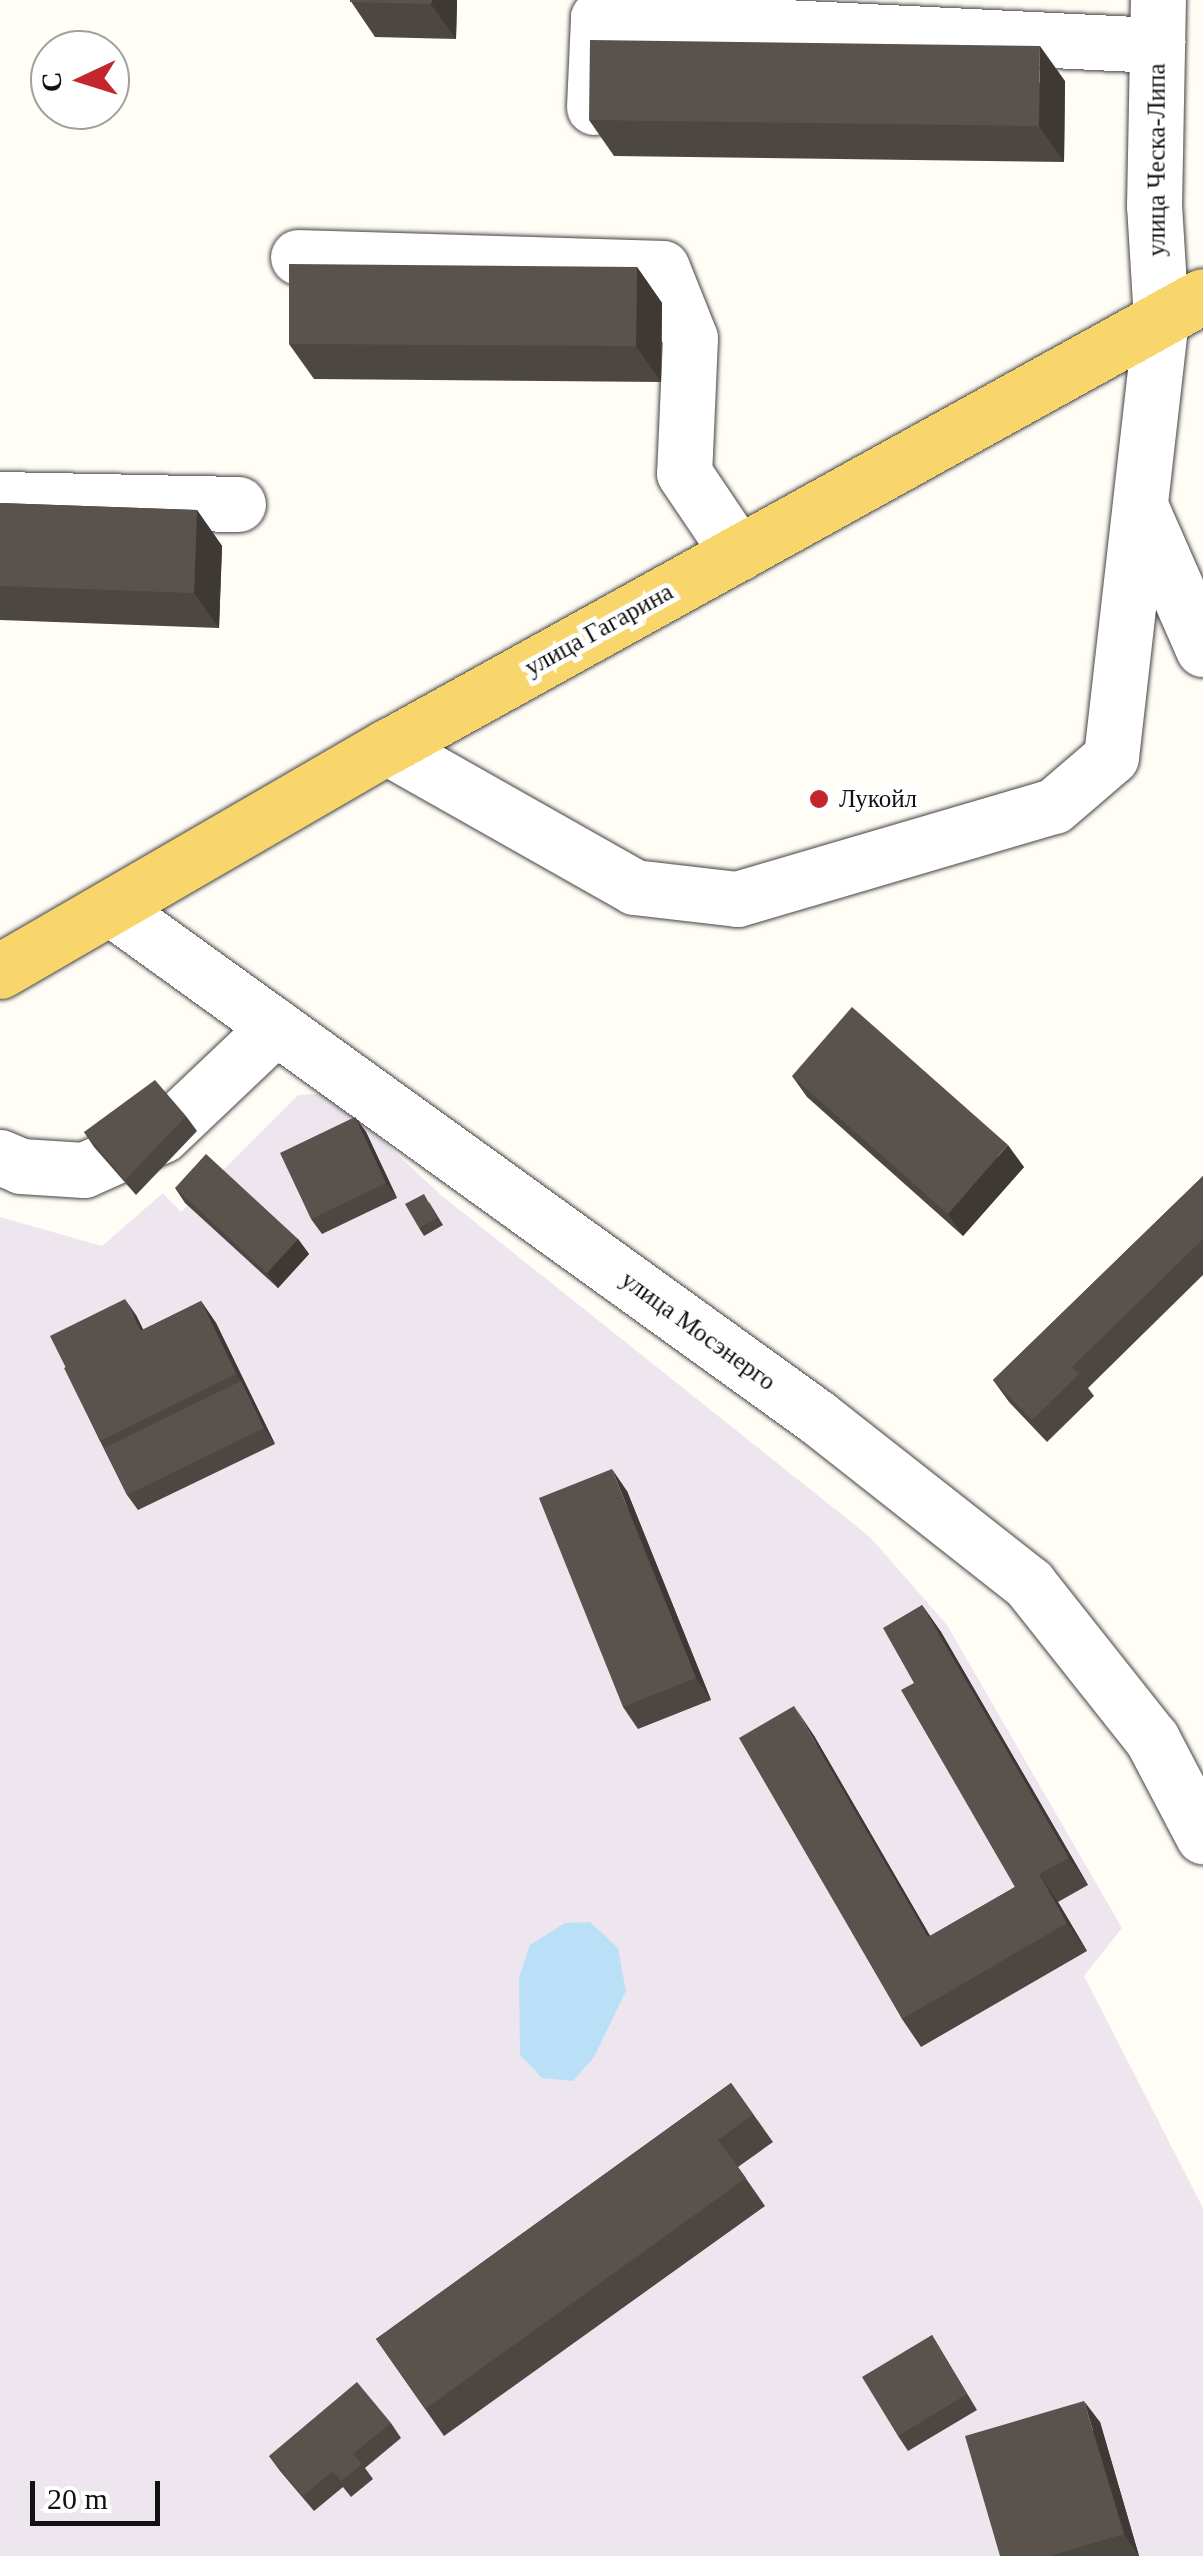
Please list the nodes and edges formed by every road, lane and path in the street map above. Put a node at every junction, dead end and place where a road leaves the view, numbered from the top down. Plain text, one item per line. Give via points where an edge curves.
1 (1157, 22) edge
2 (594, 106) edge
3 (298, 256) dead end
4 (1182, 308) edge
5 (0, 498) edge
6 (238, 504) dead end
7 (1141, 507) junction
8 (738, 553) junction
9 (1203, 649) edge
10 (387, 747) junction
11 (111, 908) junction
12 (0, 971) edge
13 (276, 1027) junction
14 (0, 1157) edge
15 (1203, 1836) edge

1 - 2 street via 598,18
1 - 4 street, улица Ческа-Липа via 1154,206
3 - 8 street via 662,268 690,338 684,472
4 - 7 street, улица Ческа-Липа
4 - 8 main road, улица Гагарина
5 - 6 street
7 - 9 street
7 - 10 street, улица Ческа-Липа via 1111,757 1054,806 737,899 634,886
8 - 10 main road, улица Гагарина
10 - 11 main road, улица Гагарина
11 - 12 main road, улица Гагарина
11 - 13 street, улица Мосэнерго
13 - 14 street via 162,1135 84,1170 21,1166
13 - 15 street, улица Мосэнерго via 817,1417 1030,1584 1152,1738

